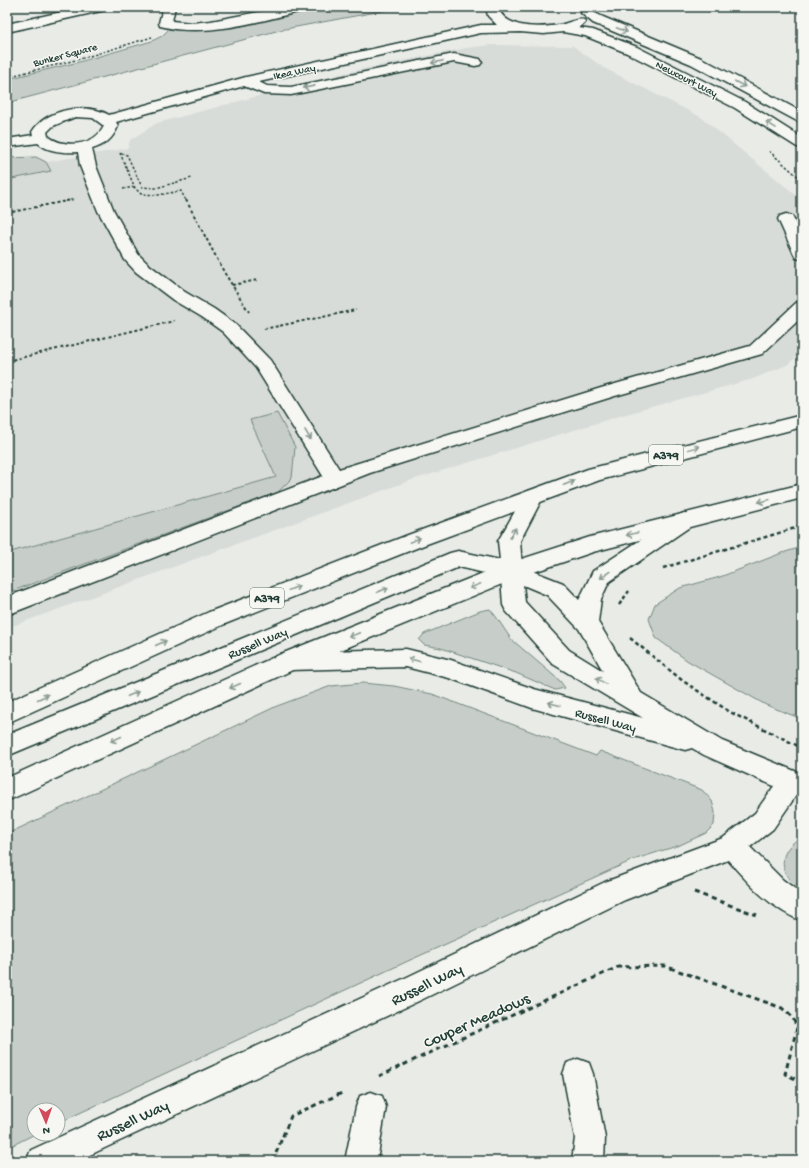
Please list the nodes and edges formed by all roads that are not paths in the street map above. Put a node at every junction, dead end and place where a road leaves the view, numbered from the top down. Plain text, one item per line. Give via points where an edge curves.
1 (101, 7) edge
2 (169, 7) edge
3 (302, 7) edge
4 (586, 10) edge
5 (493, 11) edge
6 (7, 28) edge
7 (481, 29) junction
8 (518, 29) junction
9 (566, 29) junction
10 (475, 62) dead end
11 (246, 81) junction
12 (802, 118) edge
13 (108, 120) junction
14 (41, 138) junction
15 (7, 143) edge
16 (802, 144) edge
17 (84, 146) junction
18 (786, 219) dead end
19 (802, 254) edge
20 (802, 307) edge
21 (802, 421) edge
22 (335, 479) junction
23 (802, 491) edge
24 (533, 497) junction
25 (684, 521) junction
26 (511, 571) junction
27 (7, 606) edge
28 (587, 623) junction
29 (289, 661) junction
30 (634, 702) junction
31 (7, 713) edge
32 (7, 746) edge
33 (713, 748) junction
34 (796, 784) edge
35 (7, 790) edge
36 (732, 846) junction
37 (802, 908) edge
38 (578, 1074) dead end
39 (360, 1098) road end
40 (42, 1161) edge
41 (361, 1161) edge
42 (588, 1161) edge

1 - 6 street
2 - 3 street via 165,23 174,26 232,22
4 - 9 street via 584,19
4 -> 12 street, Newcourt Way via 598,20 696,61
5 - 7 street via 484,20
5 - 8 street via 502,22
7 - 8 street, Ikea Way
7 - 11 street, Ikea Way
8 - 9 street, Ikea Way
16 -> 9 street, Newcourt Way via 740,105 632,50 588,33
10 -> 11 street via 454,58 291,91 264,90
11 - 13 street, Ikea Way
13 - 14 street via 87,113 62,116 44,126 40,132
13 - 17 street via 111,126 105,138
14 - 15 street
14 - 17 street via 52,146 62,148
17 -> 22 street via 87,162 106,211 131,256 142,268 179,296 229,328 263,364
18 - 19 street
20 - 22 street via 756,350 608,392
24 -> 21 street, A379 via 595,474
22 - 27 street
23 -> 25 street
26 -> 24 street, Russell Way via 509,541
31 -> 24 street, A379 via 217,618
25 -> 26 street via 590,545
25 -> 28 street via 601,577 590,599
26 - 28 street, Russell Way via 555,589
26 -> 29 street
30 -> 26 street, Russell Way via 561,657 514,605
32 -> 26 street, Russell Way via 458,559
28 - 30 street, Russell Way
33 -> 29 street, Russell Way via 532,698 451,669 406,658
29 -> 35 street
30 - 33 street, Russell Way
33 - 34 street, Russell Way
34 - 36 street, Russell Way via 764,821
36 - 37 street via 759,876 788,901
36 - 40 street, Russell Way via 614,891 413,989
38 - 42 street via 590,1138
39 - 41 street

